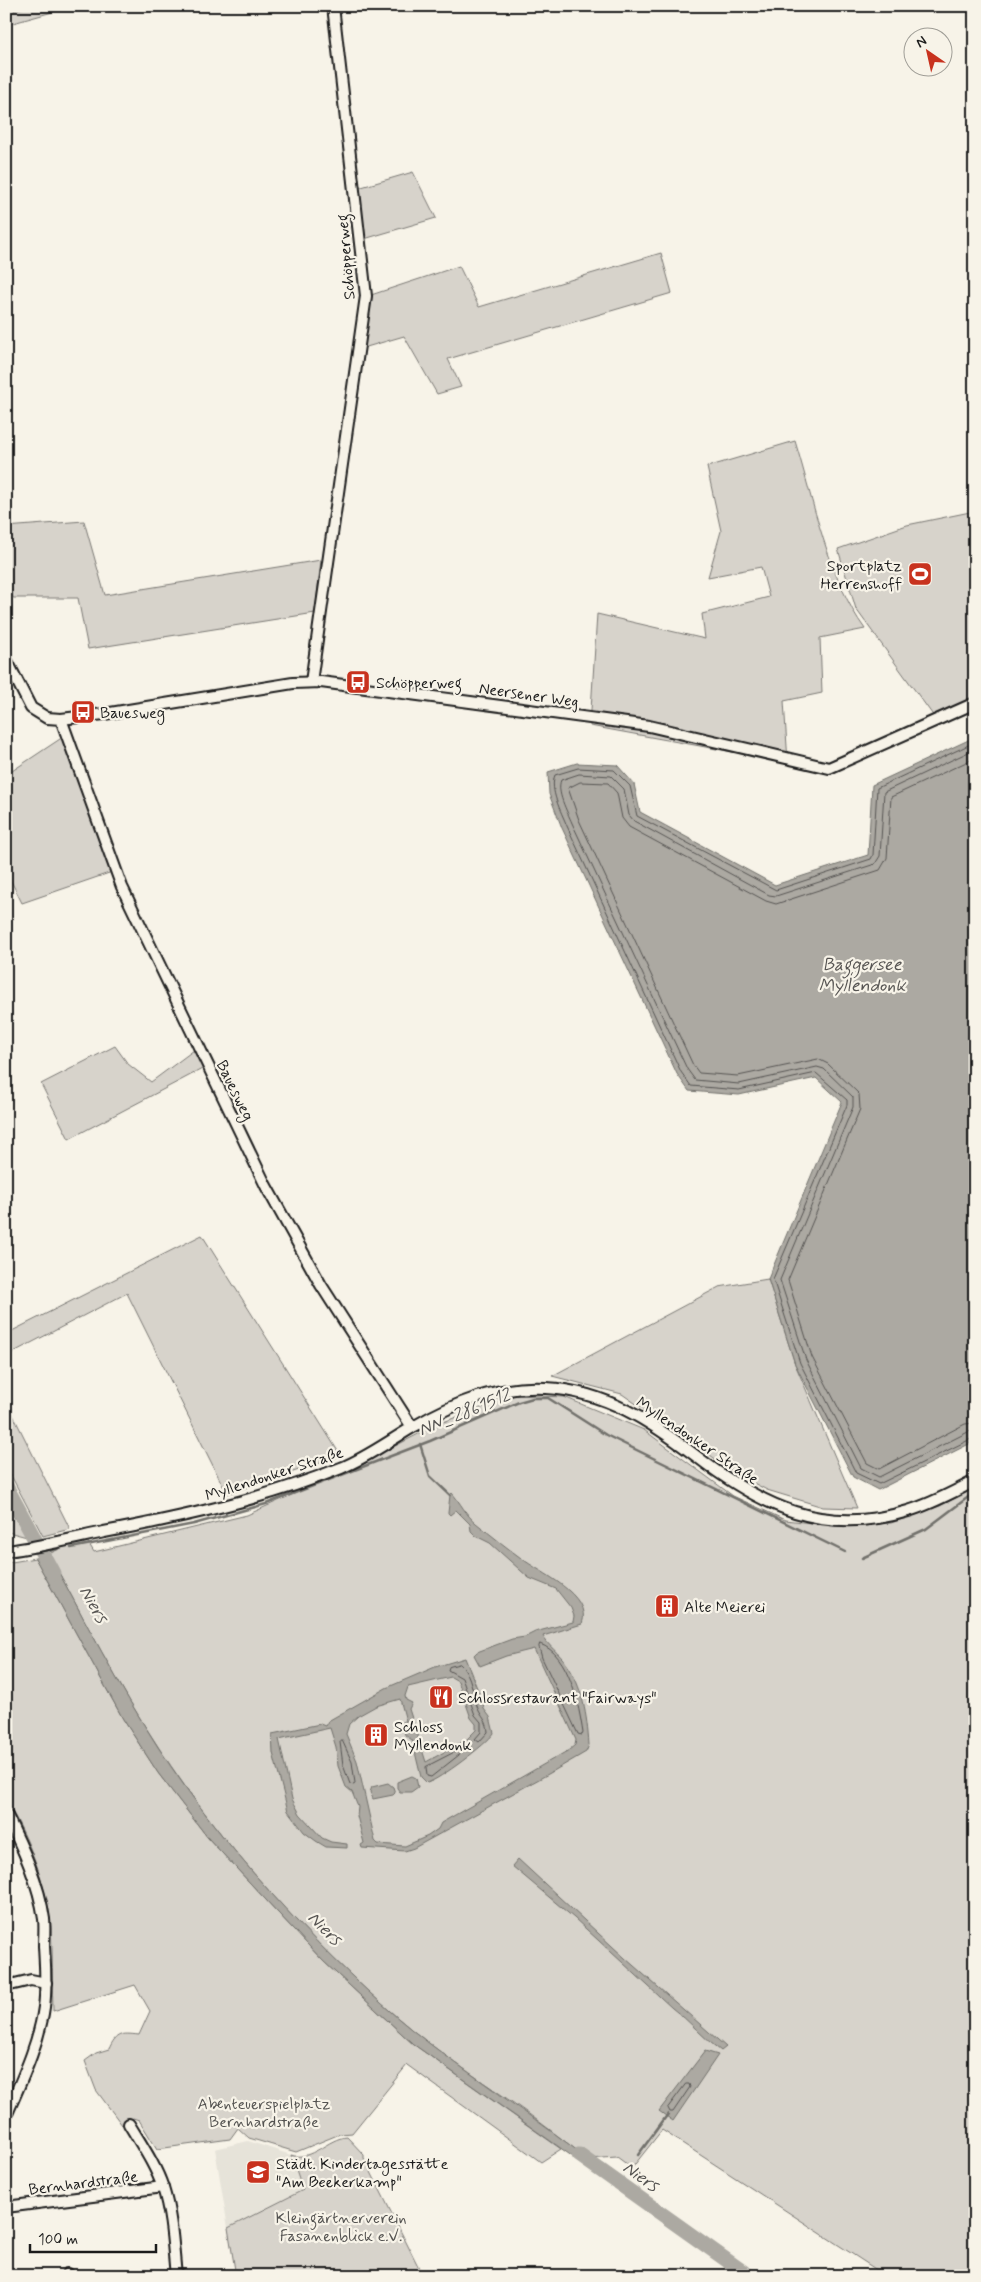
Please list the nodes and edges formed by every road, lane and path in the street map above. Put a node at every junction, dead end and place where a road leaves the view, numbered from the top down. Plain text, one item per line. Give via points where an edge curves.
1 (333, 6) edge
2 (6, 659) edge
3 (311, 682) junction
4 (975, 703) edge
5 (60, 719) junction
6 (412, 1428) junction
7 (975, 1481) edge
8 (6, 1551) edge
9 (6, 1814) edge
10 (46, 1983) junction
11 (6, 1986) edge
12 (6, 2116) edge
13 (129, 2124) dead end
14 (163, 2187) junction
15 (6, 2207) edge
16 (176, 2276) edge

1 - 3 street, Schöpperweg via 366,296
2 - 5 street, Neersener Weg via 31,708 47,718
3 - 4 street, Neersener Weg via 393,690 654,727 829,768
3 - 5 street, Neersener Weg
5 - 6 street, Bauesweg via 122,887 266,1186 321,1285
6 - 7 street, Myllendonker Straße via 452,1406 485,1395 518,1388 558,1389 598,1397 628,1409 744,1490 770,1504 806,1515 846,1520 893,1515 934,1501
6 - 8 street, Myllendonker Straße via 351,1464 257,1497 169,1520
9 - 10 street via 38,1893 44,1920
10 - 11 street via 31,1980
10 - 12 street via 37,2036
13 - 14 street
14 - 15 street, Bernhardstraße
14 - 16 street

